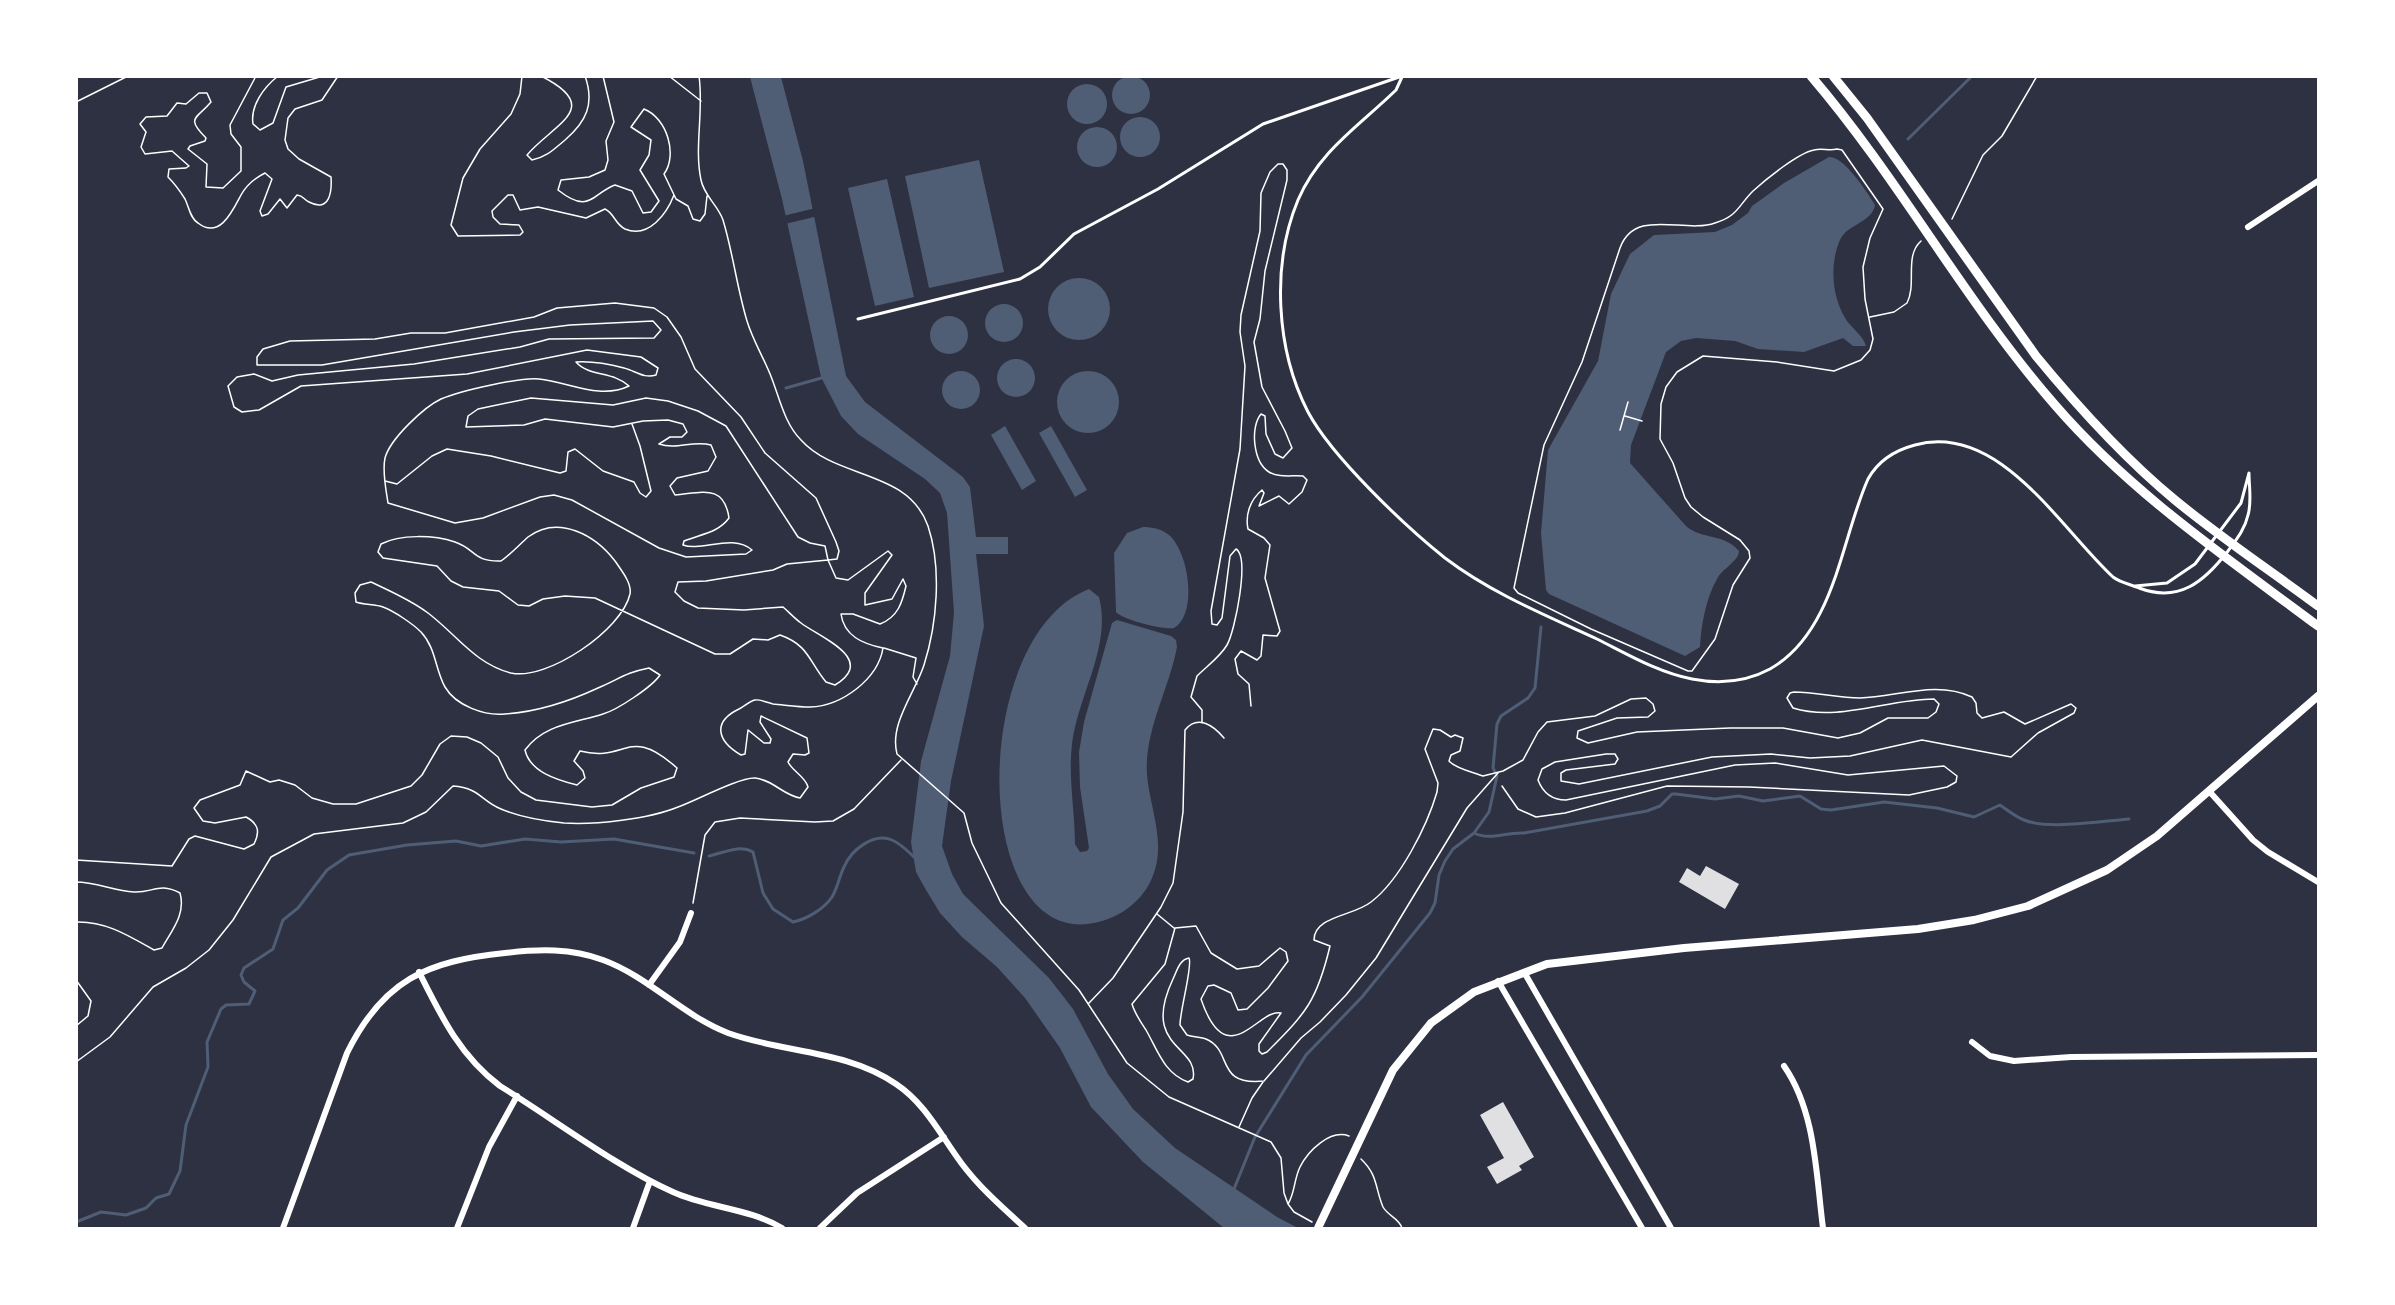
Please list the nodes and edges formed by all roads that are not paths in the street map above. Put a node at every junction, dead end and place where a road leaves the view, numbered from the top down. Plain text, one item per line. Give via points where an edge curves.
1 (1402, 76) edge
2 (1811, 76) edge
3 (1833, 76) edge
4 (2319, 181) edge
5 (2248, 227) dead end
6 (858, 319) dead end
7 (2219, 532) junction
8 (2234, 543) junction
9 (2210, 545) junction
10 (2224, 556) junction
11 (2135, 586) junction
12 (2319, 606) edge
13 (2319, 626) edge
14 (2319, 696) edge
15 (2209, 791) junction
16 (2319, 882) edge
17 (691, 913) road end
18 (419, 972) junction
19 (1524, 972) junction
20 (1498, 981) junction
21 (649, 985) junction
22 (1972, 1042) dead end
23 (2319, 1055) edge
24 (1784, 1066) dead end
25 (517, 1096) junction
26 (944, 1137) junction
27 (650, 1181) junction
28 (1317, 1226) edge
29 (283, 1228) edge
30 (457, 1228) edge
31 (633, 1228) edge
32 (782, 1228) edge
33 (820, 1228) edge
34 (1025, 1228) edge
35 (1642, 1228) edge
36 (1671, 1228) edge
37 (1823, 1228) edge

1 - 6 lane via 1263,124 1158,189 1078,232 1040,267 1020,279
1 - 11 lane via 1396,90 1328,151 1303,189 1292,216 1283,266 1283,328 1298,391 1323,436 1402,519 1460,569 1527,606 1676,675 1702,681 1744,679 1777,664 1812,624 1838,573 1861,498 1874,470 1899,450 1938,440 1971,446 1997,461 2041,500 2113,577
2 - 9 main road via 2019,362 2055,405 2138,488
3 - 7 main road via 2057,381 2146,474
4 - 5 street
7 - 8 main road
7 - 8 lane via 2241,503 2249,473 2249,511
7 - 9 lane
8 - 10 lane
8 - 12 main road
9 - 10 main road
9 - 11 lane via 2190,569 2172,581 2151,587
10 - 11 lane via 2202,579 2179,591 2157,594
10 - 13 main road
14 - 15 street
15 - 16 street via 2260,846
15 - 19 street via 2157,836 2107,870 2045,899 2001,914 1918,928 1547,964
17 - 21 street via 680,942
18 - 21 street via 469,956 556,950 604,960
18 - 25 street via 467,1058
18 - 29 street via 383,998 358,1030
19 - 20 street
19 - 36 street
20 - 28 street via 1457,1002 1416,1039 1386,1081
20 - 35 street
21 - 26 street via 711,1026 843,1060 880,1074 914,1098
22 - 23 street via 1990,1056 2014,1061 2071,1056
24 - 37 street via 1804,1103
25 - 27 street
25 - 30 street via 489,1147
26 - 33 street via 857,1193
26 - 34 street via 971,1175
27 - 31 street
27 - 32 street via 698,1202 754,1215

